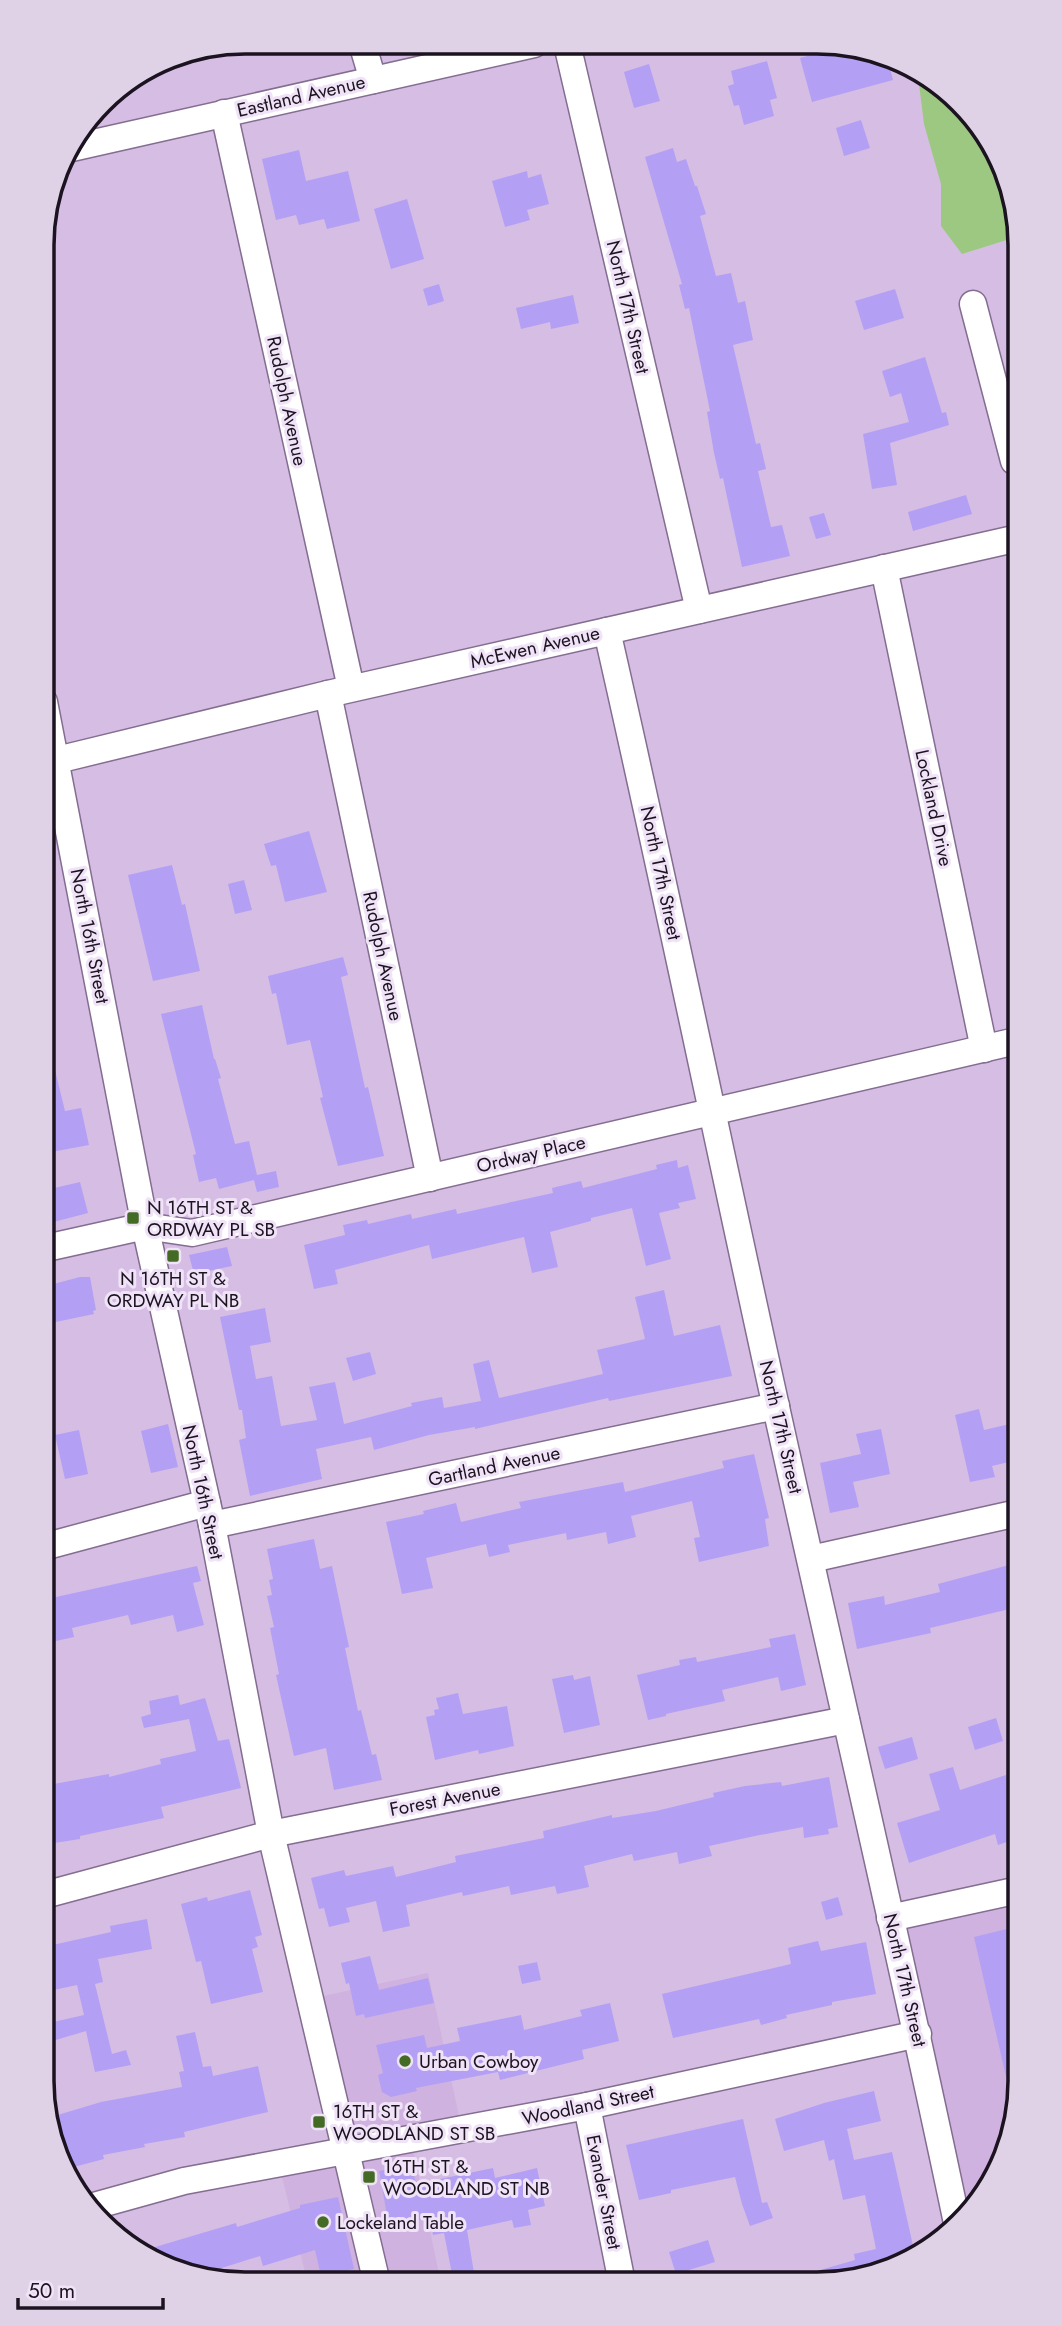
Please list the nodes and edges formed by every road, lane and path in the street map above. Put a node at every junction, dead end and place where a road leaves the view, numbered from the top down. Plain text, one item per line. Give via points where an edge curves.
1 (569, 54) edge
2 (365, 55) edge
3 (487, 55) edge
4 (373, 80) junction
5 (224, 114) junction
6 (83, 145) edge
7 (973, 304) dead end
8 (1008, 438) edge
9 (1008, 540) edge
10 (884, 568) junction
11 (699, 610) junction
12 (607, 631) junction
13 (339, 691) junction
14 (55, 750) edge
15 (57, 760) junction
16 (1008, 1043) edge
17 (984, 1049) junction
18 (713, 1112) junction
19 (430, 1178) junction
20 (145, 1226) junction
21 (54, 1246) edge
22 (776, 1406) junction
23 (209, 1514) junction
24 (1007, 1515) edge
25 (54, 1545) edge
26 (811, 1559) junction
27 (846, 1720) junction
28 (271, 1834) junction
29 (54, 1892) edge
30 (1007, 1892) edge
31 (890, 1918) junction
32 (918, 2035) junction
33 (587, 2106) junction
34 (347, 2152) junction
35 (100, 2204) edge
36 (955, 2212) edge
37 (374, 2272) edge
38 (620, 2272) edge

1 - 11 street, North 17th Street
2 - 4 street
3 - 4 street, Eastland Avenue
4 - 5 street, Eastland Avenue
5 - 6 street, Eastland Avenue
5 - 13 street, Rudolph Avenue
7 - 8 street
9 - 10 street, McEwen Avenue
10 - 11 street, McEwen Avenue
10 - 17 street, Lockland Drive
11 - 12 street, McEwen Avenue
12 - 13 street, McEwen Avenue
12 - 18 street, North 17th Street
13 - 15 street, McEwen Avenue
13 - 19 street, Rudolph Avenue
14 - 15 street, North 16th Street
15 - 20 street, North 16th Street
16 - 17 street, Ordway Place
17 - 18 street, Ordway Place
18 - 19 street, Ordway Place
18 - 22 street, North 17th Street
19 - 20 street, Ordway Place via 192,1233
20 - 21 street, Ordway Place
20 - 23 street, North 16th Street
22 - 23 street, Gartland Avenue
22 - 26 street, North 17th Street
23 - 25 street, Gartland Avenue
23 - 28 street, North 16th Street
24 - 26 street
26 - 27 street, North 17th Street
27 - 28 street, Forest Avenue
27 - 31 street, North 17th Street
28 - 29 street, Forest Avenue
28 - 34 street, North 16th Street
30 - 31 street
31 - 32 street, North 17th Street
32 - 33 street, Woodland Street
32 - 36 street, North 17th Street
33 - 34 street, Woodland Street
33 - 38 street, Evander Street
34 - 35 street, Woodland Street via 184,2181
34 - 37 street, North 16th Street

